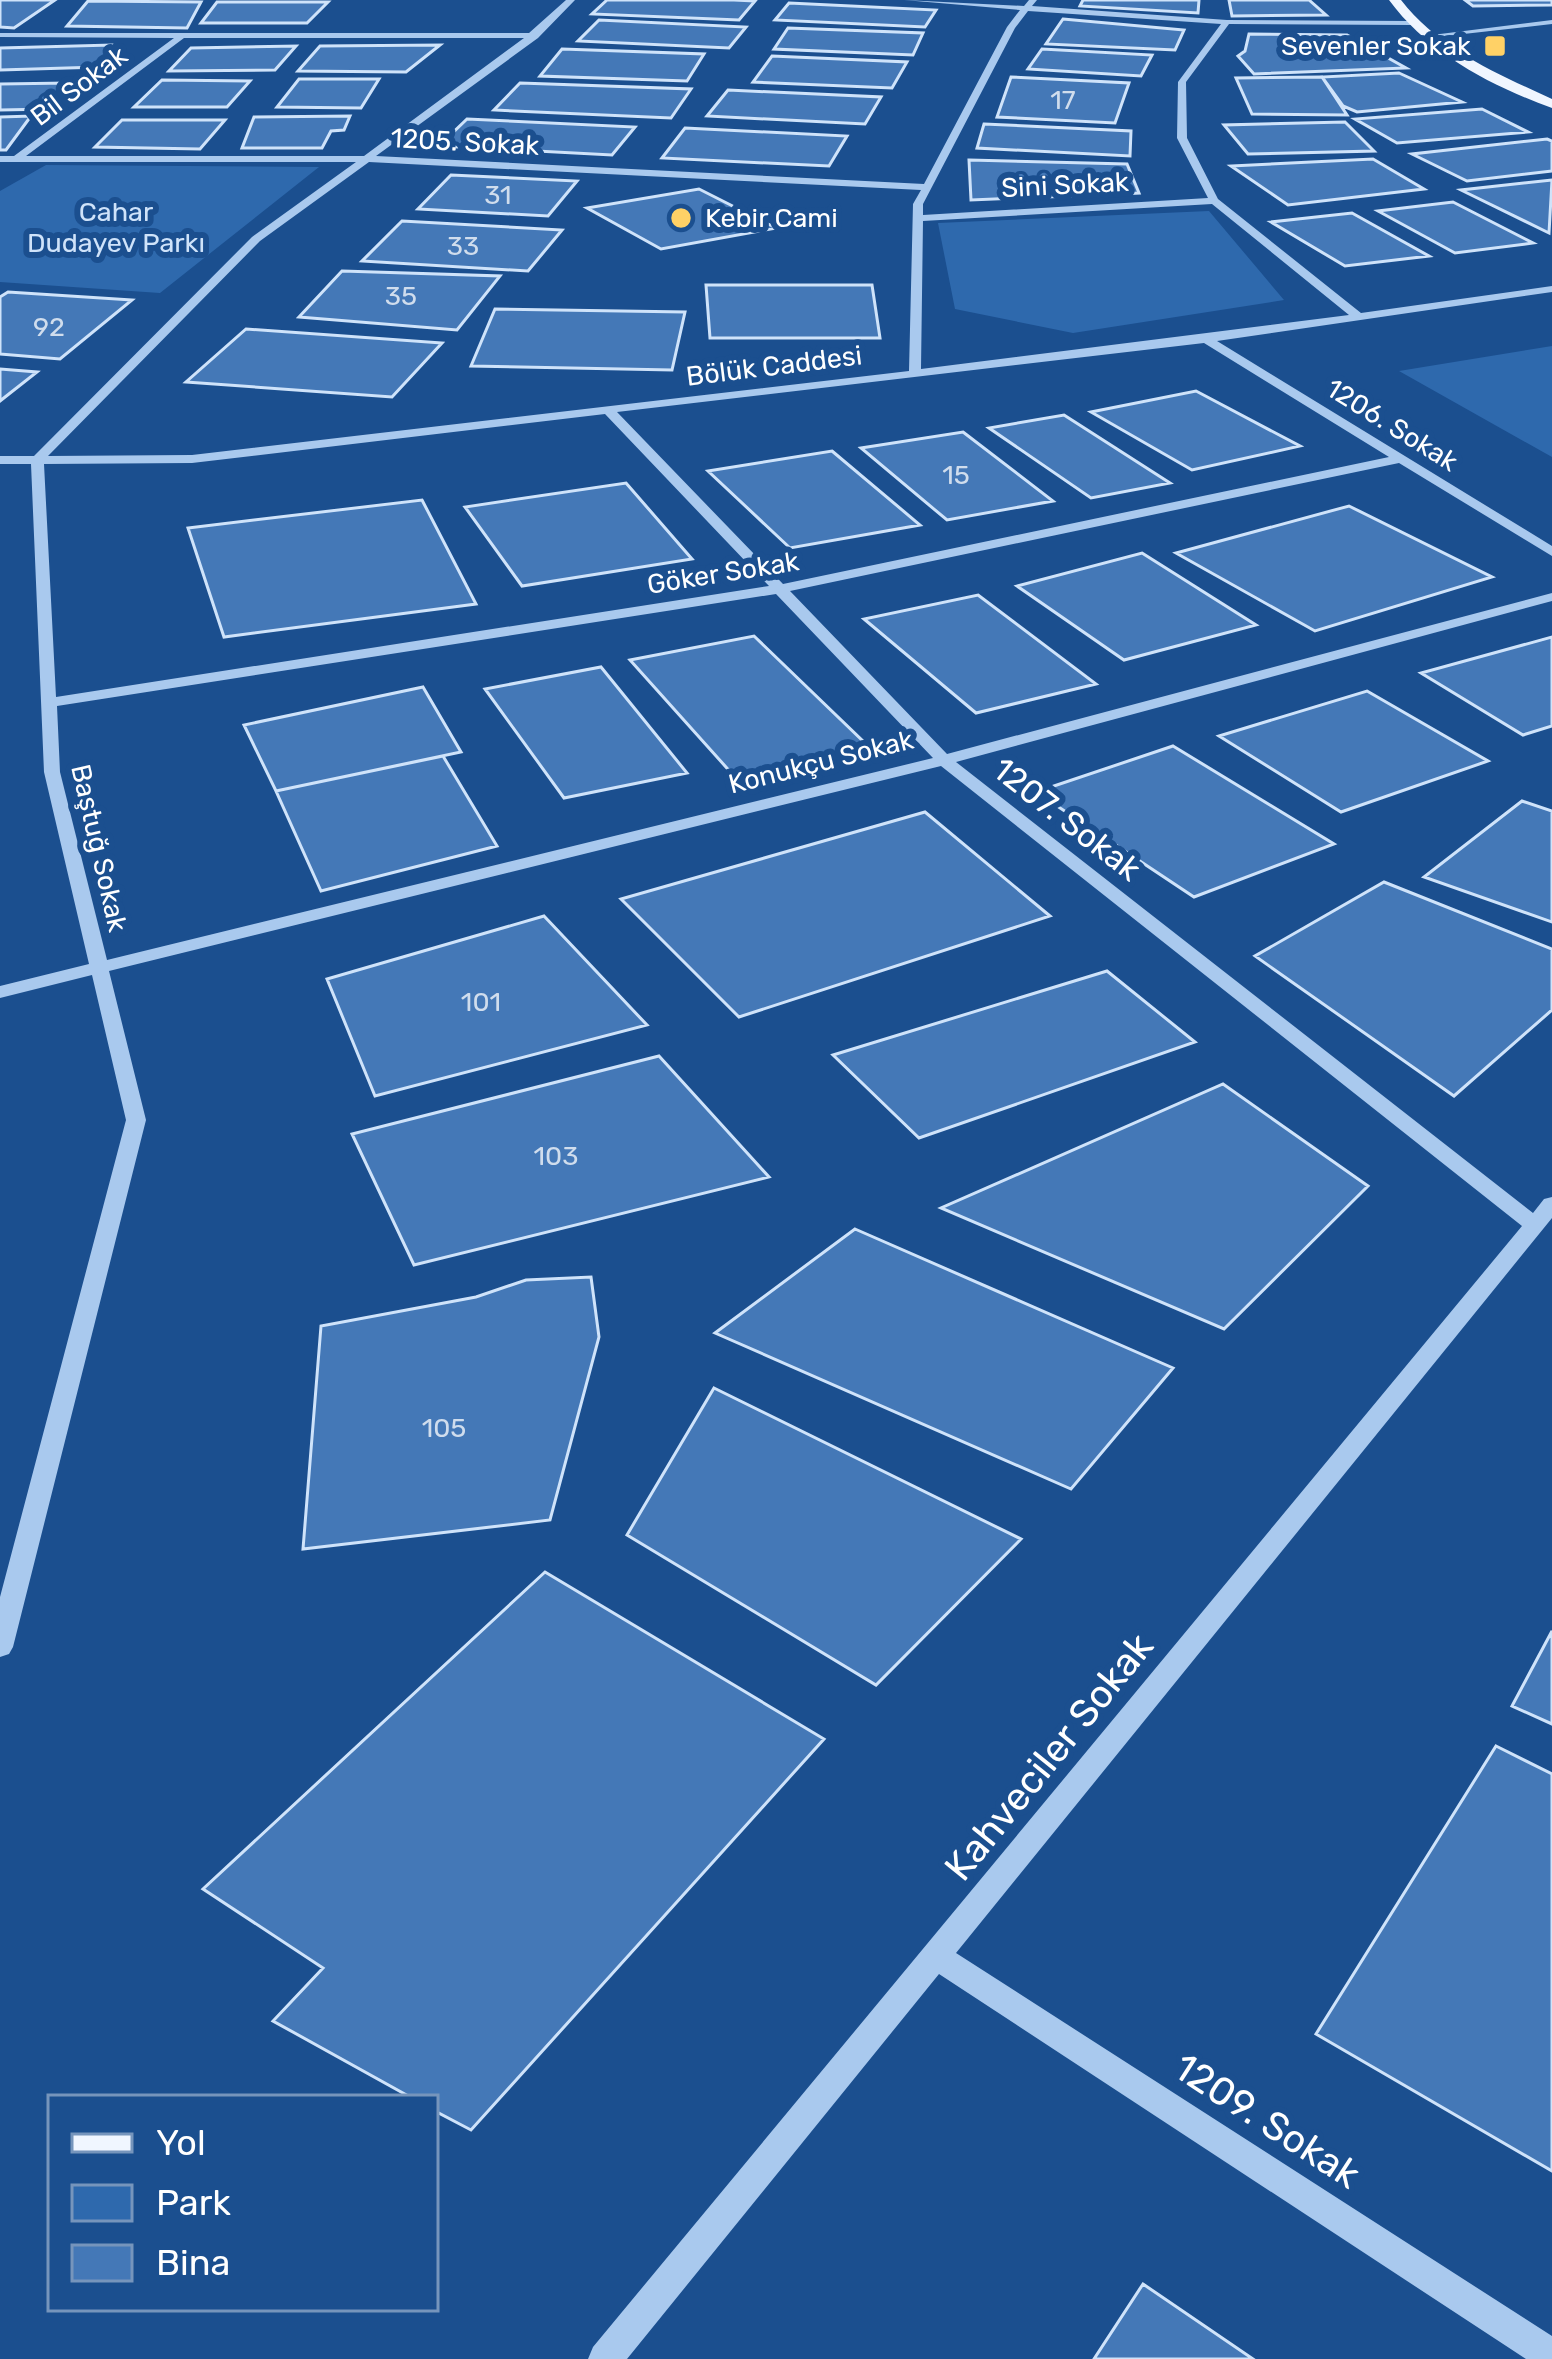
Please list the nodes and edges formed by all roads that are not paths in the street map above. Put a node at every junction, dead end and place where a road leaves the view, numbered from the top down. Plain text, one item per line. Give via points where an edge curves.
1 (571, 0) edge
2 (908, 0) edge
3 (1395, 0) edge
4 (1030, 3) edge
5 (1227, 22) junction
6 (1552, 22) edge
7 (1410, 23) junction
8 (184, 34) junction
9 (0, 35) edge
10 (535, 36) junction
11 (1428, 36) junction
12 (1552, 104) edge
13 (368, 158) junction
14 (0, 159) edge
15 (17, 159) junction
16 (0, 171) edge
17 (927, 187) junction
18 (1214, 200) junction
19 (918, 218) junction
20 (1552, 289) edge
21 (1359, 317) junction
22 (1206, 339) junction
23 (915, 374) junction
24 (608, 410) junction
25 (1400, 458) junction
26 (0, 460) edge
27 (37, 460) junction
28 (1552, 552) edge
29 (780, 590) junction
30 (1552, 597) edge
31 (48, 703) junction
32 (944, 760) junction
33 (98, 964) junction
34 (0, 992) edge
35 (1544, 1215) edge
36 (0, 1646) edge
37 (936, 1956) junction
38 (1552, 2356) edge
39 (605, 2359) edge

1 - 10 street
2 - 4 street
3 - 7 main road
4 - 5 street
4 - 17 street
5 - 7 street
5 - 18 street via 1182,82 1182,138
6 - 11 street
7 - 11 main road
8 - 9 street
8 - 10 street
8 - 15 street, Bil Sokak
10 - 13 street
11 - 12 main road
13 - 15 street, 1205. Sokak
13 - 17 street, 1205. Sokak
13 - 27 street via 256,239
14 - 15 street, 1205. Sokak
15 - 16 street, Bil Sokak
17 - 19 street
18 - 19 street, Sini Sokak
18 - 21 street
19 - 23 street
20 - 21 street, Bölük Caddesi
21 - 22 street, Bölük Caddesi
22 - 23 street, Bölük Caddesi
22 - 25 street, 1206. Sokak
23 - 24 street, Bölük Caddesi
24 - 27 street, Bölük Caddesi via 192,459
24 - 29 street, 1207. Sokak
25 - 28 street, 1206. Sokak
25 - 29 street, Göker Sokak
26 - 27 street, Bölük Caddesi
27 - 31 street, Baştuğ Sokak
29 - 31 street, Göker Sokak
29 - 32 street, 1207. Sokak
30 - 32 street, Konukçu Sokak
31 - 33 street, Baştuğ Sokak via 52,772
32 - 33 street, Konukçu Sokak
32 - 35 street, 1207. Sokak
33 - 34 street, Konukçu Sokak
33 - 36 street, Baştuğ Sokak via 136,1120
35 - 37 street, Kahveciler Sokak
37 - 38 street, 1209. Sokak
37 - 39 street, Kahveciler Sokak

